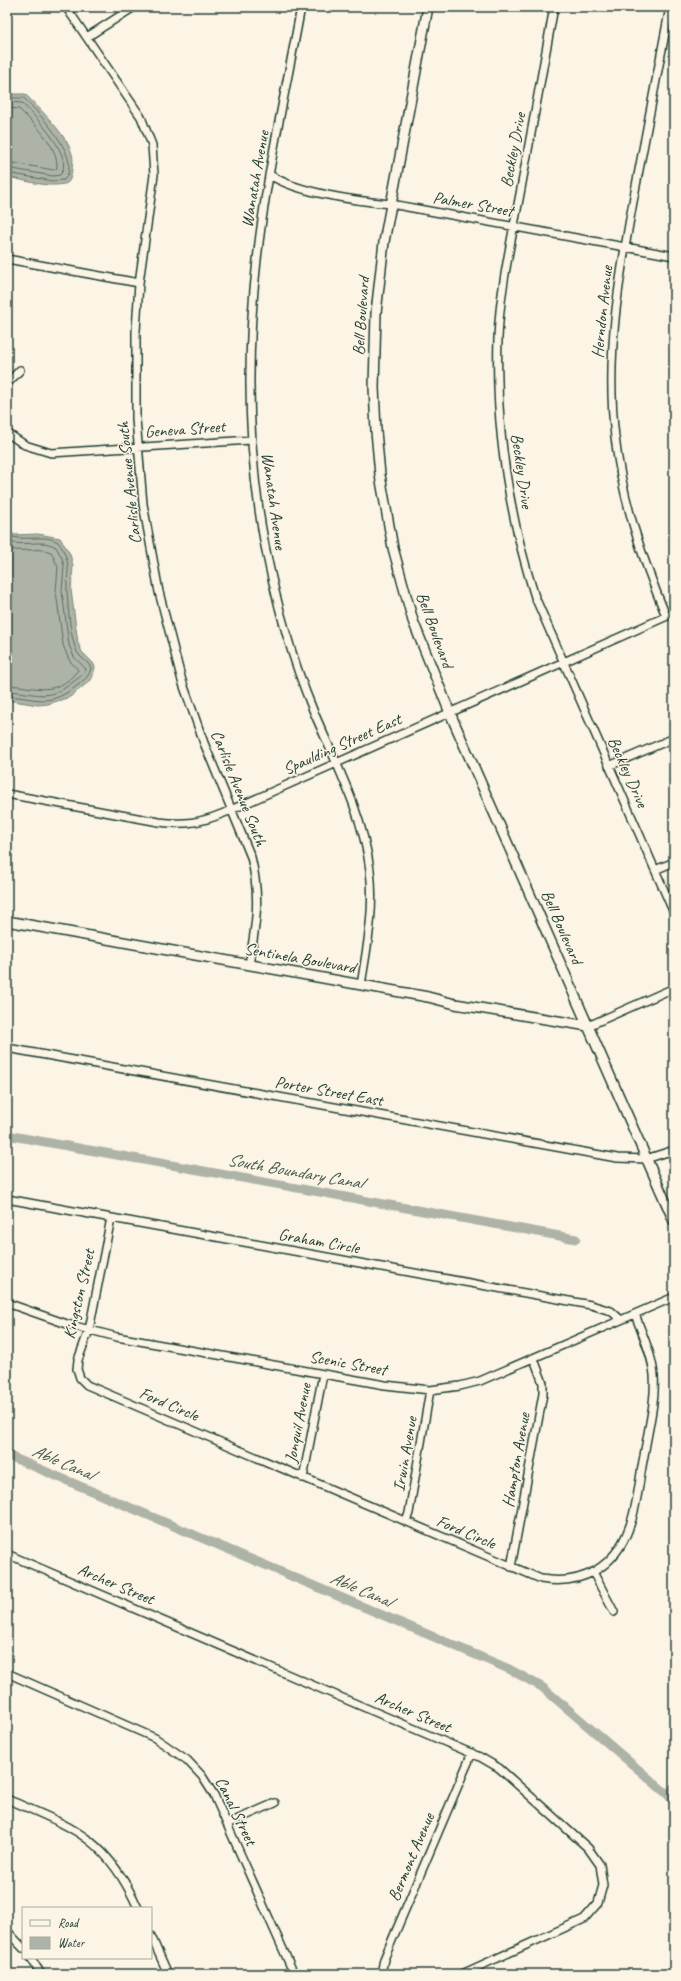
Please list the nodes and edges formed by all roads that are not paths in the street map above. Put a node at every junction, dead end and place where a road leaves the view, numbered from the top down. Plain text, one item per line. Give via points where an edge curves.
1 (66, 7) edge
2 (134, 7) edge
3 (301, 7) edge
4 (428, 7) edge
5 (554, 7) edge
6 (670, 7) edge
7 (87, 37) junction
8 (270, 174) junction
9 (391, 204) junction
10 (514, 226) junction
11 (625, 247) junction
12 (674, 256) edge
13 (7, 259) edge
14 (139, 283) junction
15 (20, 370) dead end
16 (7, 384) edge
17 (7, 433) edge
18 (251, 440) junction
19 (138, 448) junction
20 (674, 613) edge
21 (666, 616) junction
22 (563, 663) junction
23 (450, 713) junction
24 (674, 738) edge
25 (336, 763) junction
26 (609, 766) junction
27 (7, 794) edge
28 (232, 809) junction
29 (674, 862) edge
30 (655, 870) junction
31 (674, 913) edge
32 (7, 921) edge
33 (249, 965) junction
34 (361, 985) junction
35 (674, 988) edge
36 (588, 1026) junction
37 (7, 1048) edge
38 (674, 1150) edge
39 (646, 1158) junction
40 (7, 1199) edge
41 (111, 1218) junction
42 (674, 1221) edge
43 (674, 1297) edge
44 (7, 1303) edge
45 (635, 1314) junction
46 (622, 1320) junction
47 (89, 1330) junction
48 (534, 1359) junction
49 (323, 1374) junction
50 (79, 1376) joint
51 (430, 1390) junction
52 (303, 1478) junction
53 (406, 1522) junction
54 (7, 1554) edge
55 (511, 1567) junction
56 (593, 1572) junction
57 (614, 1612) dead end
58 (7, 1674) edge
59 (472, 1753) junction
60 (7, 1799) edge
61 (275, 1803) dead end
62 (227, 1824) junction
63 (138, 1907) edge
64 (7, 1931) edge
65 (152, 1938) edge
66 (22, 1947) edge
67 (32, 1959) edge
68 (40, 1974) edge
69 (168, 1974) edge
70 (294, 1974) edge
71 (381, 1974) edge
72 (462, 1974) edge

1 - 7 street, Carlisle Avenue South
2 - 7 street
3 - 8 street, Wanatah Avenue
4 - 9 street, Bell Boulevard
5 - 10 street, Beckley Drive
6 - 11 street, Herndon Avenue
7 - 14 street, Carlisle Avenue South via 141,117 152,145 154,175
8 - 9 street, Palmer Street via 299,188
8 - 18 street, Wanatah Avenue via 258,244 251,319
9 - 10 street, Palmer Street
9 - 23 street, Bell Boulevard via 380,274 374,354 375,424 380,475 393,548 404,590 424,652
10 - 11 street, Palmer Street
10 - 22 street, Beckley Drive via 498,336 502,448 507,487 523,559 535,597
11 - 12 street, Palmer Street
11 - 21 street, Herndon Avenue via 616,305 611,370 615,437 621,479 630,514 640,549
13 - 14 street
14 - 19 street, Carlisle Avenue South via 136,378
15 - 16 street
17 - 19 street, Geneva Street via 25,446 52,453
18 - 19 street, Geneva Street
18 - 25 street, Wanatah Avenue via 258,502 276,595 299,673
19 - 28 street, Carlisle Avenue South via 148,538 171,643 204,743
20 - 21 street, Spaulding Street East
21 - 22 street, Spaulding Street East
22 - 23 street, Spaulding Street East
22 - 26 street, Beckley Drive
23 - 25 street, Spaulding Street East
23 - 36 street, Bell Boulevard
24 - 26 street
25 - 28 street, Spaulding Street East
25 - 34 street, Wanatah Avenue via 364,839 370,871 371,914
26 - 30 street, Beckley Drive
27 - 28 street, Spaulding Street East via 178,824 216,817
28 - 33 street, Carlisle Avenue South via 251,857 257,889 257,915
29 - 30 street
30 - 31 street, Beckley Drive
32 - 33 street, Sentinela Boulevard
33 - 34 street, Sentinela Boulevard
34 - 36 street, Sentinela Boulevard
35 - 36 street
36 - 39 street, Bell Boulevard
37 - 39 street, Porter Street East via 617,1158
38 - 39 street, Porter Street East
39 - 42 street, Bell Boulevard
40 - 41 street, Graham Circle
41 - 46 street, Graham Circle via 591,1305 611,1311
41 - 47 street, Kingston Street
43 - 45 street, Scenic Street
44 - 47 street, Scenic Street
45 - 46 street, Scenic Street
45 - 56 street, Ford Circle via 651,1361 653,1406 630,1527 618,1549 607,1562
46 - 48 street, Scenic Street
47 - 49 street, Scenic Street
47 - 50 street, Kingston Street via 78,1360
48 - 51 street, Scenic Street via 480,1381
48 - 55 street, Hampton Avenue via 543,1383 543,1394
49 - 51 street, Scenic Street via 386,1386
49 - 52 street, Jonquil Avenue
50 - 52 street, Ford Circle via 87,1385
51 - 53 street, Irwin Avenue
52 - 53 street, Ford Circle
53 - 55 street, Ford Circle
54 - 59 street, Archer Street
55 - 56 street, Ford Circle via 551,1581 571,1580
56 - 57 street
58 - 62 street, Canal Street via 147,1734 172,1748 208,1785
59 - 71 street, Bermont Avenue via 384,1959
59 - 72 street, Archer Street via 499,1768 588,1848 600,1865 603,1885 598,1903 584,1919
60 - 63 street via 62,1823 88,1839 115,1866
61 - 62 street
62 - 70 street, Canal Street
64 - 66 street
65 - 69 street
67 - 68 street

